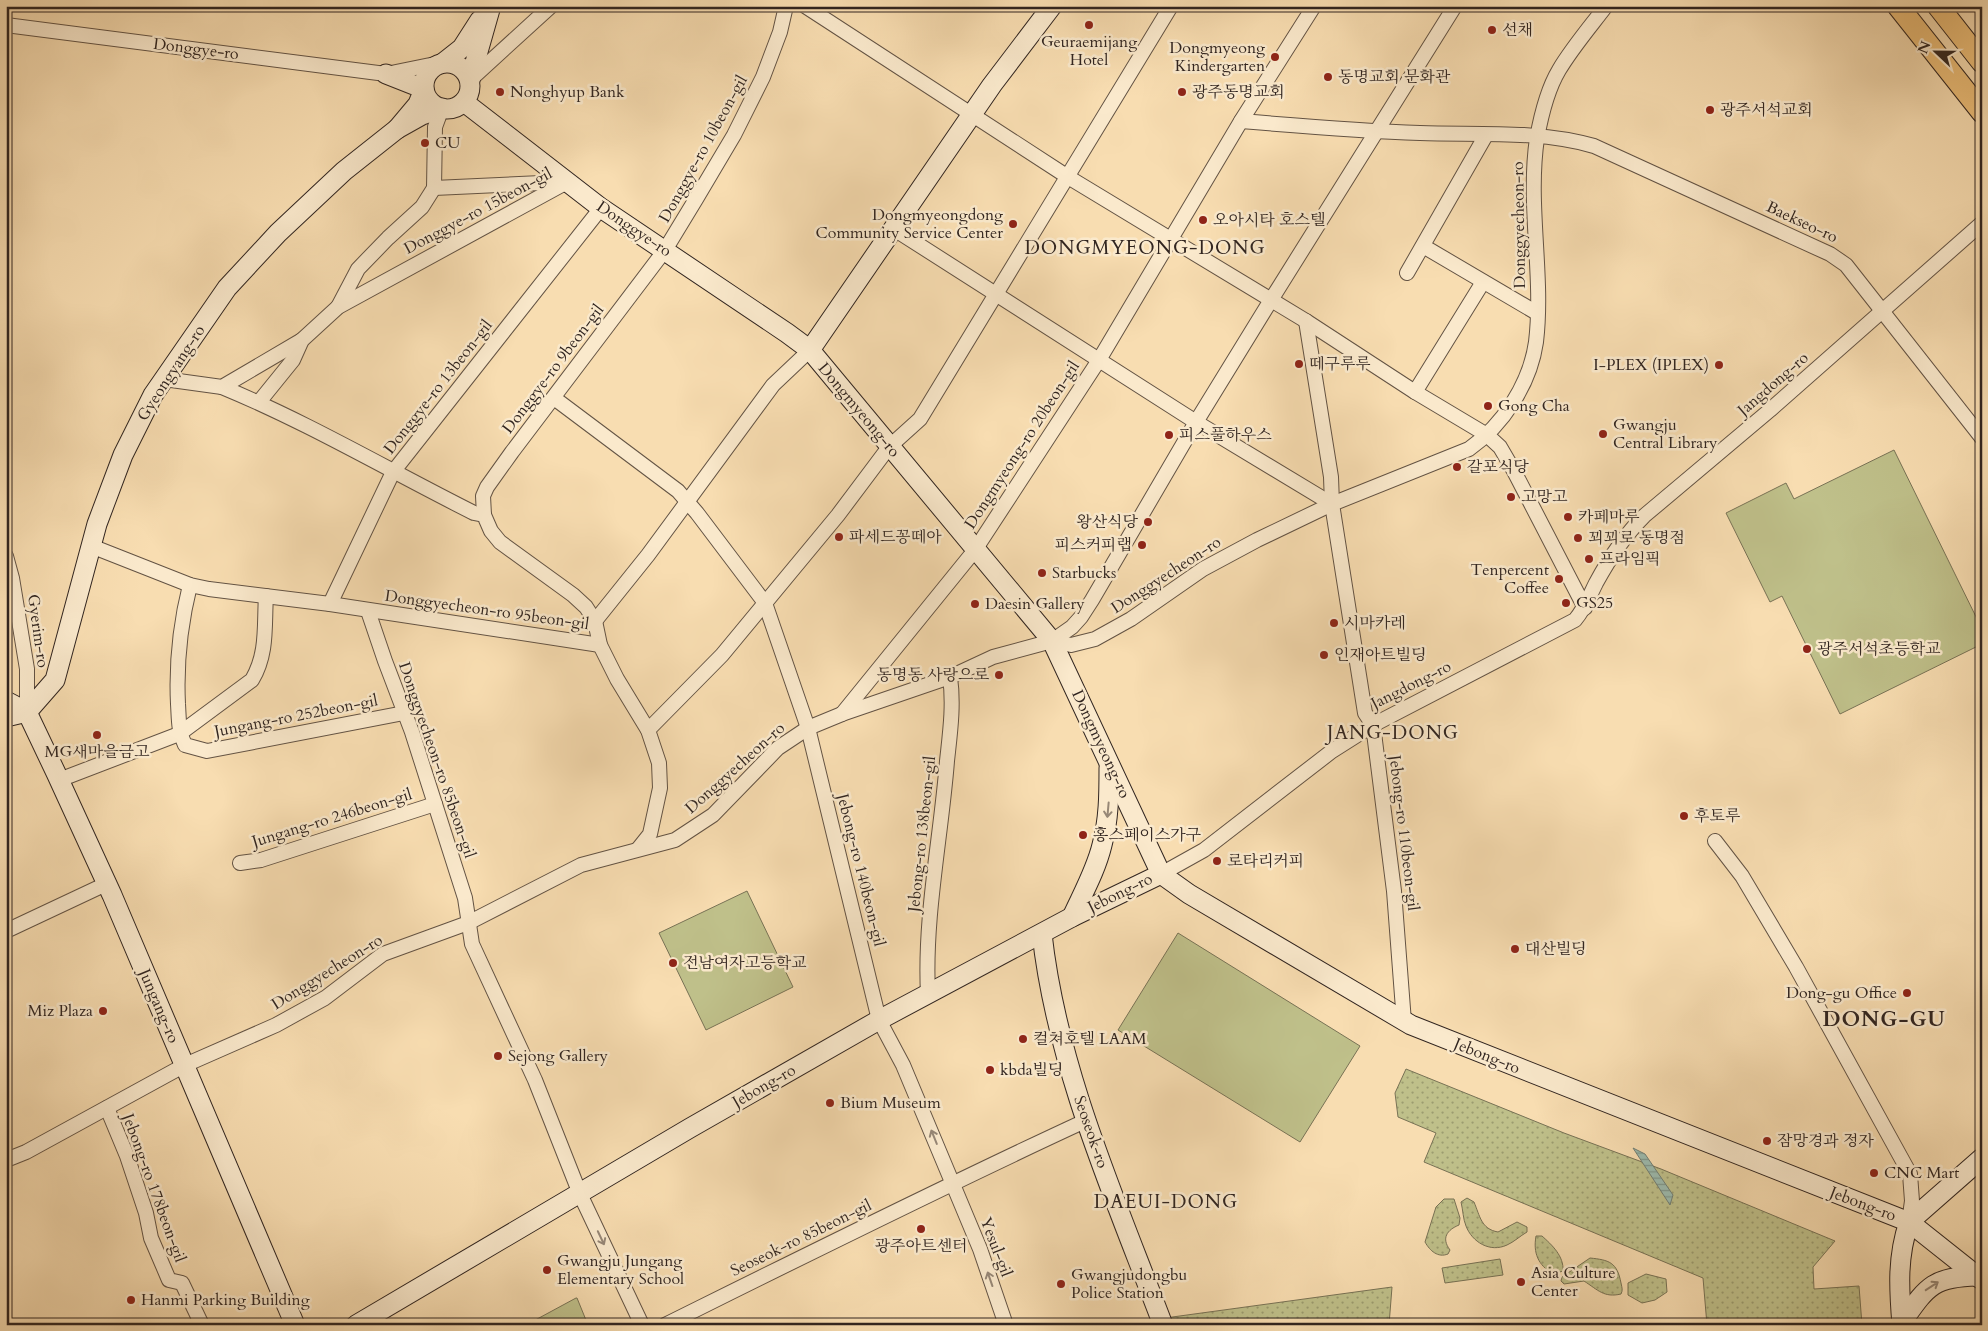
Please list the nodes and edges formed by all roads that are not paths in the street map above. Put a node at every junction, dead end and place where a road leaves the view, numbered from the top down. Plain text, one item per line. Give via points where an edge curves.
1 (489, 6) edge
2 (551, 6) edge
3 (786, 6) edge
4 (805, 6) edge
5 (1052, 6) edge
6 (1171, 6) edge
7 (1314, 6) edge
8 (1455, 6) edge
9 (1606, 6) edge
10 (1898, 6) edge
11 (1938, 6) edge
12 (6, 25) edge
13 (1982, 62) edge
14 (442, 63) junction
15 (386, 74) junction
16 (470, 80) junction
17 (424, 89) junction
18 (464, 102) junction
19 (442, 108) junction
20 (1982, 112) edge
21 (972, 116) junction
22 (1241, 122) junction
23 (397, 129) junction
24 (1378, 132) junction
25 (1486, 135) junction
26 (1537, 136) junction
27 (1068, 177) junction
28 (567, 182) junction
29 (434, 188) junction
30 (601, 208) junction
31 (1982, 223) edge
32 (894, 229) junction
33 (1172, 238) junction
34 (1422, 246) junction
35 (665, 250) junction
36 (1407, 273) dead end
37 (1483, 282) junction
38 (996, 294) junction
39 (1271, 300) junction
40 (338, 307) junction
41 (1882, 312) junction
42 (1537, 313) junction
43 (1306, 321) junction
44 (302, 340) junction
45 (810, 350) junction
46 (1099, 360) junction
47 (164, 378) junction
48 (222, 387) junction
49 (1415, 392) junction
50 (554, 398) junction
51 (259, 402) junction
52 (1196, 422) junction
53 (1487, 435) junction
54 (1982, 438) edge
55 (889, 447) junction
56 (393, 472) junction
57 (688, 501) junction
58 (1332, 504) junction
59 (484, 515) junction
60 (91, 546) junction
61 (976, 550) junction
62 (6, 556) edge
63 (190, 585) junction
64 (266, 596) junction
65 (765, 603) junction
66 (330, 604) junction
67 (1586, 608) junction
68 (368, 610) junction
69 (595, 621) junction
70 (1052, 641) junction
71 (600, 644) junction
72 (950, 677) junction
73 (6, 702) edge
74 (27, 712) junction
75 (404, 713) junction
76 (842, 714) junction
77 (6, 717) edge
78 (1373, 725) junction
79 (808, 728) junction
80 (648, 730) junction
81 (179, 734) junction
82 (1109, 762) junction
83 (59, 780) junction
84 (435, 804) junction
85 (1715, 841) dead end
86 (638, 850) junction
87 (240, 863) dead end
88 (1161, 874) junction
89 (106, 884) junction
90 (1072, 917) junction
91 (468, 923) junction
92 (6, 931) edge
93 (1042, 934) junction
94 (928, 994) junction
95 (879, 1020) junction
96 (1404, 1022) junction
97 (185, 1065) junction
98 (107, 1108) junction
99 (1085, 1121) junction
100 (1982, 1158) edge
101 (6, 1160) edge
102 (952, 1182) junction
103 (580, 1194) junction
104 (1909, 1222) junction
105 (1980, 1278) edge
106 (1902, 1323) edge
107 (202, 1325) edge
108 (295, 1325) edge
109 (356, 1325) edge
110 (642, 1325) edge
111 (665, 1325) edge
112 (1006, 1325) edge
113 (1163, 1325) edge

1 - 14 street via 462,48
1 - 16 street
2 - 16 street
3 - 35 street, Donggye-ro 10beon-gil via 763,77 734,135
4 - 21 street
5 - 21 street, Dongmyeong-ro
6 - 27 street
7 - 22 street, Dongmyeong-ro 20beon-gil
8 - 24 street
9 - 26 street, Donggyecheon-ro via 1558,71
10 - 20 main road
11 - 13 main road
12 - 15 street, Donggye-ro
14 - 15 street, Donggye-ro
14 - 16 street via 457,64
14 - 17 street via 434,66 426,76
15 - 17 street
16 - 18 street via 470,92
17 - 19 street via 430,101
17 - 23 street via 416,108
18 - 19 street via 456,107
18 - 28 street, Donggye-ro
19 - 23 street
19 - 29 street via 435,127
21 - 27 street
21 - 32 street, Dongmyeong-ro
22 - 24 street
22 - 33 street, Dongmyeong-ro 20beon-gil
23 - 47 street, Gyeongyang-ro via 344,171 278,232 227,288
24 - 25 street
24 - 39 street
25 - 26 street
25 - 34 street
26 - 41 street, Baekseo-ro via 1569,139 1594,146 1830,254 1855,275
26 - 42 street, Donggyecheon-ro via 1534,195
27 - 33 street
27 - 38 street
28 - 29 street, Donggye-ro 15beon-gil
28 - 30 street, Donggye-ro
28 - 40 street, Donggye-ro 15beon-gil
29 - 40 street, Donggye-ro 15beon-gil via 422,207 358,269
30 - 35 street, Donggye-ro
30 - 56 street, Donggye-ro 13beon-gil
31 - 41 street, Jangdong-ro
32 - 38 street, Dongmyeong-ro 20beon-gil
32 - 45 street, Dongmyeong-ro
33 - 39 street
33 - 46 street, Dongmyeong-ro 20beon-gil
34 - 36 street
34 - 37 street, Donggyecheon-ro
35 - 45 street, Donggye-ro
35 - 50 street, Donggye-ro 9beon-gil
37 - 42 street, Donggyecheon-ro
37 - 49 street
38 - 46 street, Dongmyeong-ro 20beon-gil
38 - 55 street via 920,419
39 - 43 street
39 - 52 street
40 - 44 street, Donggye-ro 15beon-gil
41 - 54 street, Baekseo-ro
41 - 67 street, Jangdong-ro via 1644,516 1629,532 1596,583
42 - 53 street, Donggyecheon-ro via 1536,343 1520,390 1502,419
43 - 49 street
43 - 58 street via 1331,477
44 - 48 street
44 - 51 street, Donggye-ro 15beon-gil via 293,360
45 - 55 street, Dongmyeong-ro
45 - 57 street via 773,385
46 - 52 street
46 - 61 street, Dongmyeong-ro 20beon-gil
47 - 48 street
47 - 60 street, Gyeongyang-ro via 123,455
48 - 51 street
49 - 53 street
50 - 57 street, Jebong-ro 140beon-gil
50 - 59 street, Donggye-ro 9beon-gil via 487,487 483,496
51 - 56 street
52 - 58 street
52 - 70 street via 1081,617
53 - 58 street, Donggyecheon-ro via 1469,449
53 - 67 street via 1500,447 1514,471
55 - 61 street, Dongmyeong-ro
55 - 65 street
56 - 59 street
56 - 66 street, Donggye-ro 13beon-gil
57 - 65 street, Jebong-ro 140beon-gil
57 - 69 street
58 - 70 street, Donggyecheon-ro via 1222,558 1095,639 1071,645
58 - 78 street, Jebong-ro 110beon-gil via 1366,713
59 - 69 street via 500,542 573,595
60 - 63 street, Donggyecheon-ro 95beon-gil
60 - 74 street, Gyeongyang-ro via 55,680
61 - 70 street, Dongmyeong-ro
61 - 76 street
62 - 74 street, Gyerim-ro via 27,669
63 - 64 street, Donggyecheon-ro 95beon-gil
63 - 81 street via 178,644
64 - 66 street, Donggyecheon-ro 95beon-gil
64 - 81 street via 265,642 259,668 252,680
65 - 79 street, Jebong-ro 140beon-gil
65 - 80 street via 722,655
66 - 68 street, Donggyecheon-ro 95beon-gil
67 - 78 street, Jangdong-ro via 1575,620
68 - 71 street, Donggyecheon-ro 95beon-gil
68 - 75 street, Donggyecheon-ro 85beon-gil
69 - 71 street
70 - 72 street, Donggyecheon-ro via 993,656
70 - 82 street, Dongmyeong-ro
71 - 80 street, Donggyecheon-ro 95beon-gil
72 - 76 street, Donggyecheon-ro
72 - 94 street, Jebong-ro 138beon-gil via 953,698 927,948
73 - 74 street
74 - 77 street
74 - 83 street, Jungang-ro
75 - 81 street, Jungang-ro 252beon-gil via 206,751 185,745
75 - 84 street, Donggyecheon-ro 85beon-gil
76 - 79 street, Donggyecheon-ro
78 - 88 street, Jangdong-ro via 1332,750 1204,850
78 - 96 street, Jebong-ro 110beon-gil via 1394,891
79 - 86 street, Donggyecheon-ro via 778,748 703,823 675,840
79 - 95 street, Jebong-ro 140beon-gil
80 - 86 street, Donggyecheon-ro 95beon-gil via 659,764 660,788 650,834
81 - 83 street
82 - 88 street, Dongmyeong-ro
82 -> 90 street via 1108,809 1102,846
83 - 89 street, Jungang-ro
84 - 87 street, Jungang-ro 246beon-gil via 261,860
84 - 91 street, Donggyecheon-ro 85beon-gil via 465,898
85 - 104 street via 1742,876 1796,967 1910,1174 1912,1201
86 - 91 street, Donggyecheon-ro via 581,865
88 - 90 street, Jebong-ro
88 - 96 street, Jebong-ro via 1189,894
89 - 92 street
89 - 97 street, Jungang-ro
90 - 93 street, Jebong-ro
91 - 97 street, Donggyecheon-ro via 383,954 325,998 276,1025
91 - 103 street, Donggyecheon-ro 85beon-gil via 472,944 535,1080
93 - 94 street, Jebong-ro
93 - 99 street, Seoseok-ro via 1054,1006
94 - 95 street, Jebong-ro
102 -> 95 street via 903,1065
95 - 103 street, Jebong-ro
96 - 104 street, Jebong-ro
97 - 98 street, Donggyecheon-ro
97 - 108 street, Jungang-ro
98 - 101 street, Donggyecheon-ro
98 - 107 street, Jebong-ro 178beon-gil via 146,1213 151,1238 169,1280 182,1283
99 - 102 street, Seoseok-ro 85beon-gil
99 - 113 street, Seoseok-ro
100 - 104 street
102 - 111 street, Seoseok-ro 85beon-gil
112 -> 102 street, Yesul-gil
103 - 109 street, Jebong-ro
103 -> 110 street, Donggyecheon-ro 85beon-gil
104 - 105 street, Jebong-ro
104 - 106 street via 1900,1258
106 -> 105 street via 1931,1286 1957,1276

